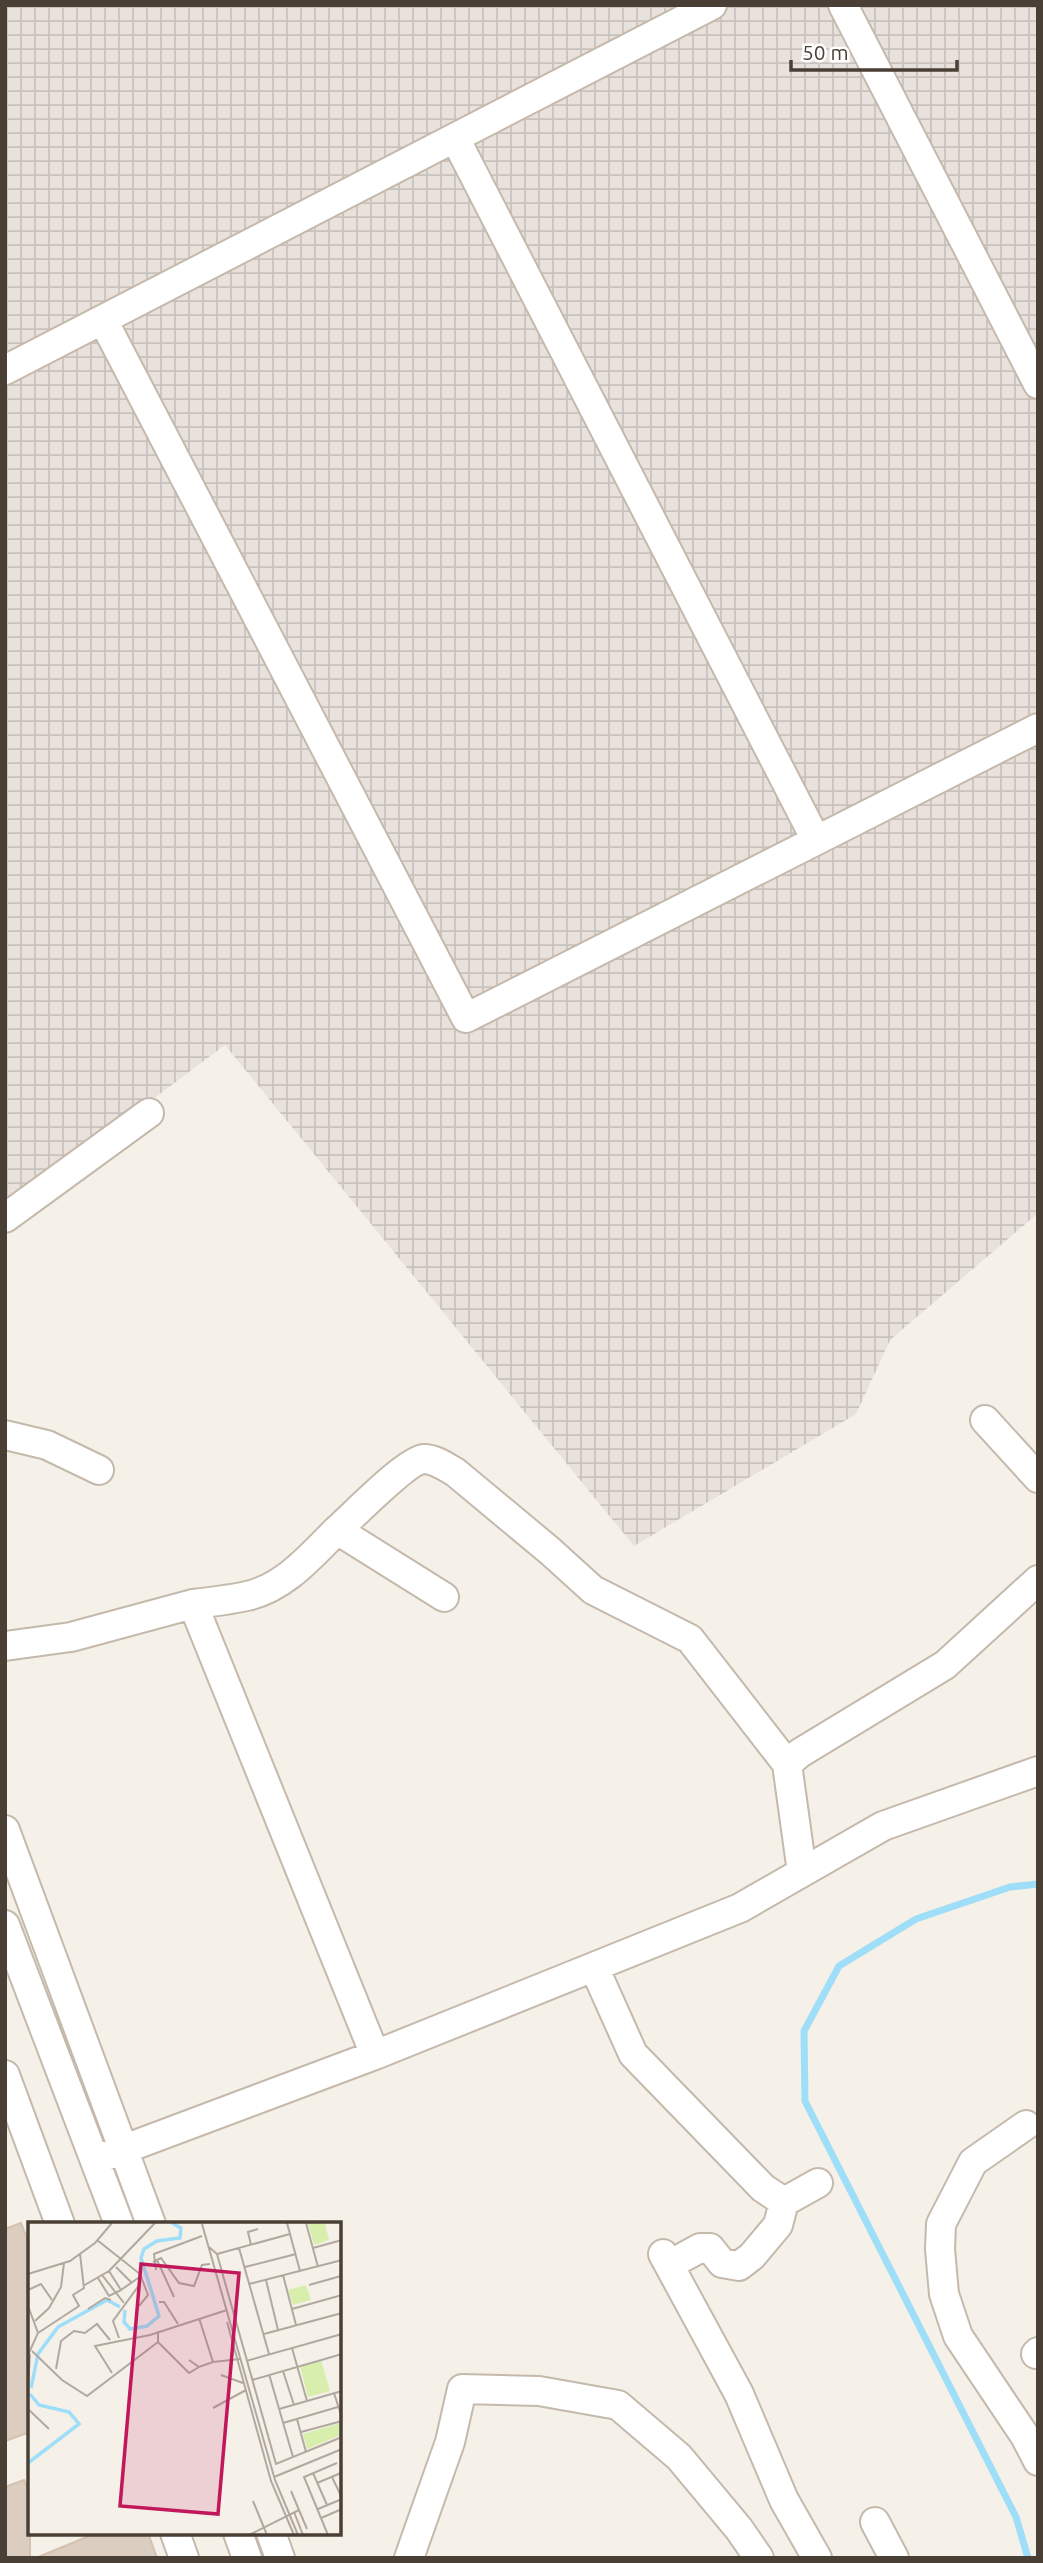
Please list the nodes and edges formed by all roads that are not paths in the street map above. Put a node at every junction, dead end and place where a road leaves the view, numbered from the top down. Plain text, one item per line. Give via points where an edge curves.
1 (712, 5) edge
2 (843, 5) edge
3 (455, 138) junction
4 (103, 320) junction
5 (5, 370) edge
6 (1038, 384) edge
7 (1038, 728) edge
8 (816, 840) junction
9 (149, 1113) dead end
10 (5, 1218) edge
11 (985, 1419) dead end
12 (5, 1435) edge
13 (99, 1471) dead end
14 (1038, 1479) edge
15 (337, 1530) junction
16 (1038, 1580) edge
17 (444, 1597) dead end
18 (193, 1604) junction
19 (5, 1646) edge
20 (787, 1764) junction
21 (1038, 1771) edge
22 (5, 1830) edge
23 (802, 1872) junction
24 (5, 1925) edge
25 (593, 1967) junction
26 (375, 2055) junction
27 (5, 2075) edge
28 (1026, 2125) dead end
29 (124, 2150) junction
30 (94, 2160) junction
31 (818, 2183) dead end
32 (784, 2202) junction
33 (59, 2222) edge
34 (118, 2222) edge
35 (150, 2222) edge
36 (1033, 2441) edge
37 (875, 2522) dead end
38 (176, 2535) edge
39 (239, 2535) edge
40 (272, 2535) edge
41 (184, 2558) edge
42 (247, 2558) edge
43 (281, 2558) edge
44 (409, 2558) edge
45 (759, 2558) edge
46 (817, 2558) edge
47 (894, 2558) edge

1 - 3 street
2 - 6 street
3 - 4 street
3 - 8 street
4 - 5 street
4 - 8 street via 466,1018
7 - 8 street
9 - 10 street
11 - 14 street
12 - 13 street via 47,1445
15 - 17 street
15 - 18 street via 298,1569 276,1583 249,1596
15 - 20 street via 407,1466 423,1459 447,1467 593,1590 690,1639
16 - 20 street via 945,1665
18 - 19 street via 71,1637
18 - 26 street
20 - 23 street
21 - 23 street via 883,1826
22 - 29 street
23 - 25 street via 740,1908
24 - 30 street
25 - 26 street
25 - 32 street via 633,2054 763,2188
26 - 29 street
27 - 33 street
28 - 36 street via 973,2162 941,2224 940,2249 944,2294 958,2336
29 - 30 street
29 - 35 street
30 - 34 street
31 - 32 street
32 - 46 street via 778,2225 739,2266 722,2263 710,2248 666,2259 739,2394 784,2500
37 - 47 street
38 - 41 street
39 - 42 street
40 - 43 street
44 - 45 street via 450,2442 462,2389 539,2391 618,2405 680,2457

